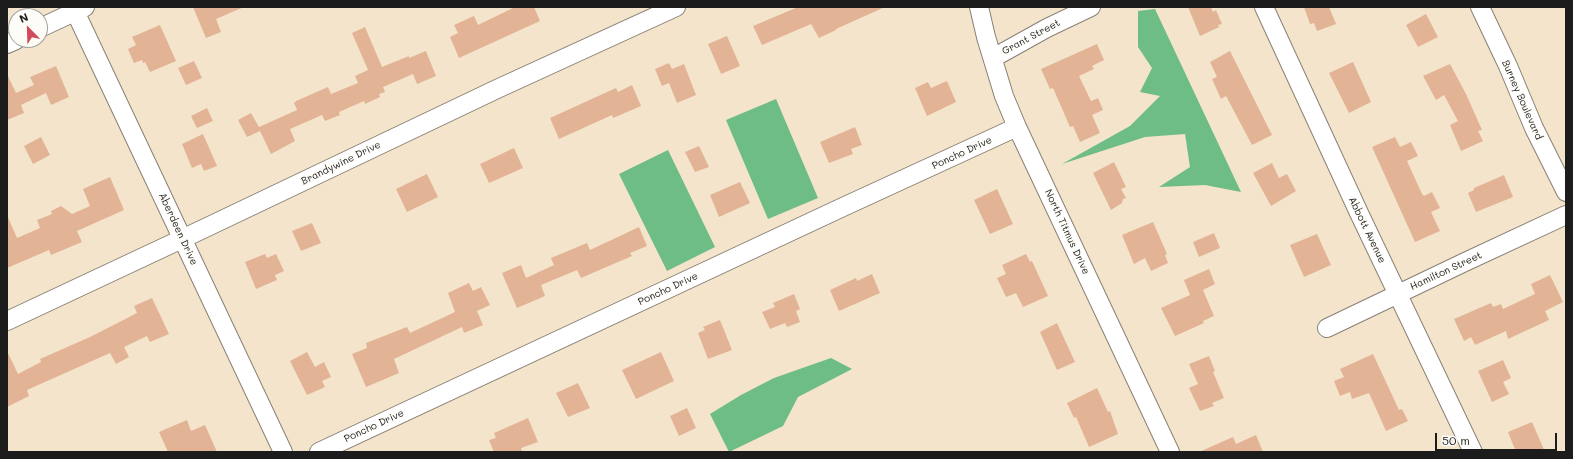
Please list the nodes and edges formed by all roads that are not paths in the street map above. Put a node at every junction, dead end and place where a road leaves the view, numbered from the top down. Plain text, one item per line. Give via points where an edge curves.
1 (676, 7) edge
2 (979, 7) edge
3 (1091, 7) edge
4 (1264, 7) edge
5 (1480, 7) edge
6 (78, 9) edge
7 (48, 24) edge
8 (993, 58) junction
9 (1017, 127) junction
10 (1566, 192) edge
11 (1566, 215) edge
12 (183, 239) junction
13 (1398, 293) junction
14 (7, 321) edge
15 (1327, 328) dead end
16 (283, 452) edge
17 (319, 452) edge
18 (1168, 452) edge
19 (1473, 452) edge

1 - 12 street, Brandywine Drive via 497,89
2 - 8 street, North Titmus Drive
3 - 8 street, Grant Street
4 - 13 street, Abbott Avenue
5 - 10 street, Burney Boulevard via 1534,128
6 - 7 street
6 - 12 street, Aberdeen Drive
8 - 9 street, North Titmus Drive via 1004,96
9 - 17 street, Poncho Drive
9 - 18 street, North Titmus Drive
11 - 13 street, Hamilton Street
12 - 14 street, Brandywine Drive
12 - 16 street, Aberdeen Drive
13 - 15 street, Hamilton Street
13 - 19 street, Abbott Avenue

